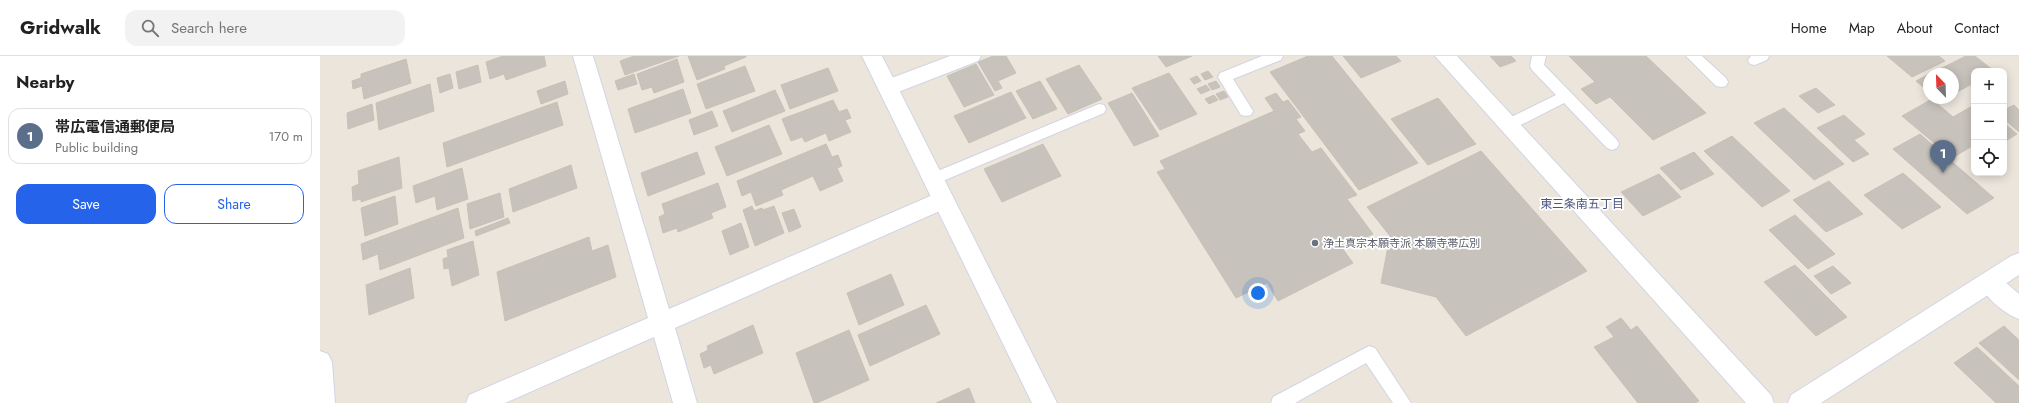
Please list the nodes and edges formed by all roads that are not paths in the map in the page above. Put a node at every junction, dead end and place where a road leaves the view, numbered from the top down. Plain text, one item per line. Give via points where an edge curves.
1 (583, 56) edge
2 (872, 56) edge
3 (971, 56) edge
4 (1276, 56) edge
5 (1445, 56) edge
6 (1539, 56) edge
7 (1693, 56) edge
8 (1721, 82) dead end
9 (888, 88) junction
10 (1566, 96) junction
11 (1099, 109) dead end
12 (1246, 111) dead end
13 (1508, 124) junction
14 (1612, 144) dead end
15 (933, 179) junction
16 (943, 200) junction
17 (2019, 263) edge
18 (1989, 282) junction
19 (2019, 309) edge
20 (662, 324) junction
21 (320, 362) edge
22 (323, 403) edge
23 (478, 403) edge
24 (685, 403) edge
25 (1045, 403) edge
26 (1279, 403) edge
27 (1403, 403) edge
28 (1762, 403) edge
29 (1800, 403) edge

1 - 20 street
2 - 9 street
3 - 9 street
4 - 12 lane via 1225,78
5 - 13 street
6 - 10 lane via 1537,66
7 - 8 lane
9 - 15 street
10 - 13 lane
10 - 14 lane
11 - 15 lane
13 - 28 street
15 - 16 street
16 - 20 street
16 - 25 street
17 - 18 street
18 - 19 street
18 - 29 street
20 - 23 street
20 - 24 street
21 - 22 street
26 - 27 lane via 1369,353

